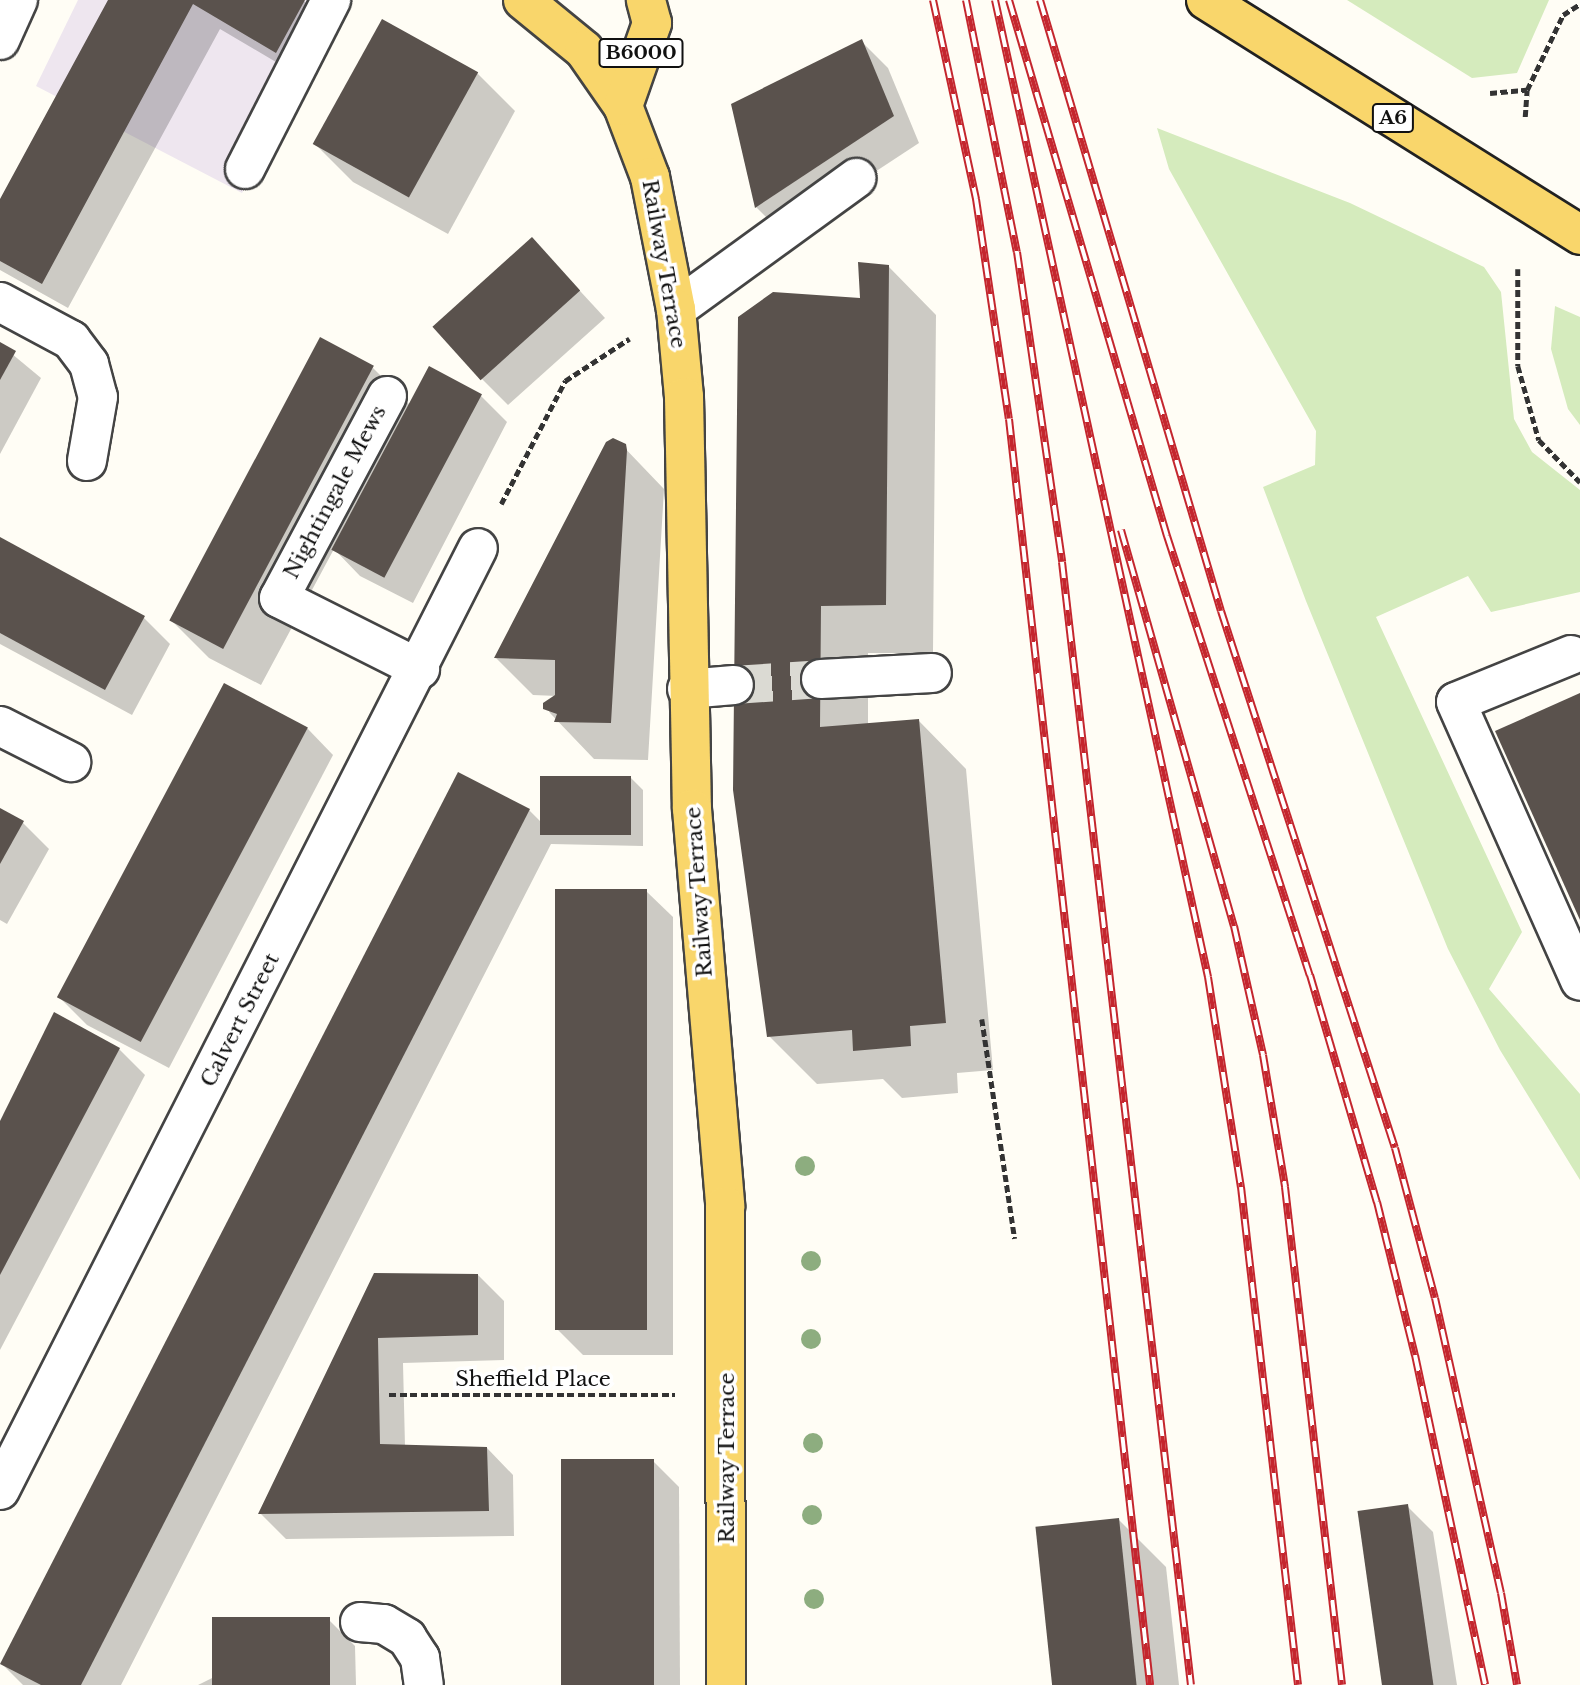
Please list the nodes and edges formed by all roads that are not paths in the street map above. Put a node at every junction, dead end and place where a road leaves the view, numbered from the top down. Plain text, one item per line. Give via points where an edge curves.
1 (18, 0) edge
2 (331, 0) edge
3 (523, 0) edge
4 (646, 0) edge
5 (1206, 0) edge
6 (0, 40) edge
7 (623, 106) junction
8 (244, 169) dead end
9 (856, 177) dead end
10 (1580, 235) edge
11 (0, 302) edge
12 (676, 309) junction
13 (387, 396) dead end
14 (87, 461) dead end
15 (478, 548) road end
16 (1571, 655) dead end
17 (420, 669) junction
18 (932, 674) dead end
19 (821, 679) tunnel mouth
20 (734, 685) tunnel mouth
21 (687, 689) junction
22 (0, 726) edge
23 (71, 762) dead end
24 (1580, 981) edge
25 (0, 1490) edge
26 (360, 1622) dead end
27 (424, 1685) edge
28 (726, 1685) edge

1 - 6 street
2 - 8 street
3 - 7 main road, B6000 via 584,50
4 - 7 main road, B6000 via 652,23
5 - 10 main road, A6, bridge
7 - 12 main road, Railway Terrace / B6000 via 650,177
9 - 12 street
11 - 14 street via 71,340 89,364 98,397
12 - 21 main road, Railway Terrace / B6000 via 684,397
13 - 17 street, Nightingale Mews via 279,598
15 - 17 street, Calvert Street
16 - 24 street via 1456,702
17 - 25 street, Calvert Street
18 - 19 street
20 - 21 street
21 - 28 main road, Railway Terrace / B6000 via 692,809 725,1206
22 - 23 street
26 - 27 street via 384,1624 407,1638 420,1658

